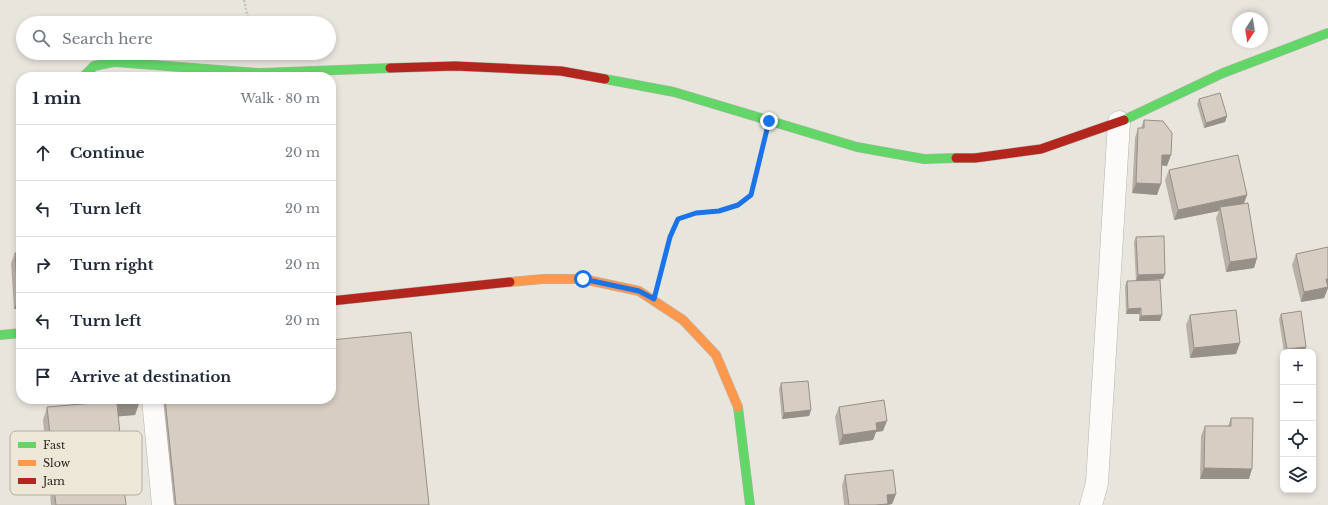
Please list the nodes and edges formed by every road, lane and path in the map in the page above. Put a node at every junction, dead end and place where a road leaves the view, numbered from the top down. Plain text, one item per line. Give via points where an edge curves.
1 (244, 0) edge
2 (248, 16) edge
3 (1328, 33) edge
4 (88, 72) edge
5 (247, 72) edge
6 (288, 72) edge
7 (769, 121) junction
8 (1119, 122) junction
9 (654, 299) junction
10 (336, 300) edge
11 (16, 333) edge
12 (0, 335) edge
13 (153, 404) edge
14 (163, 505) edge
15 (750, 505) edge
16 (1091, 505) edge

1 - 2 path
3 - 8 street via 1223,73
4 - 5 street via 94,66 114,62
6 - 7 street via 455,66 561,71 674,92
7 - 8 street via 857,147 924,160 975,158 1041,149
7 - 9 path via 751,195 738,205 678,219 670,237
8 - 16 street via 1097,483
9 - 10 street via 639,291 583,279 543,279
9 - 15 street via 683,320 716,355 739,409
11 - 12 street
13 - 14 street

